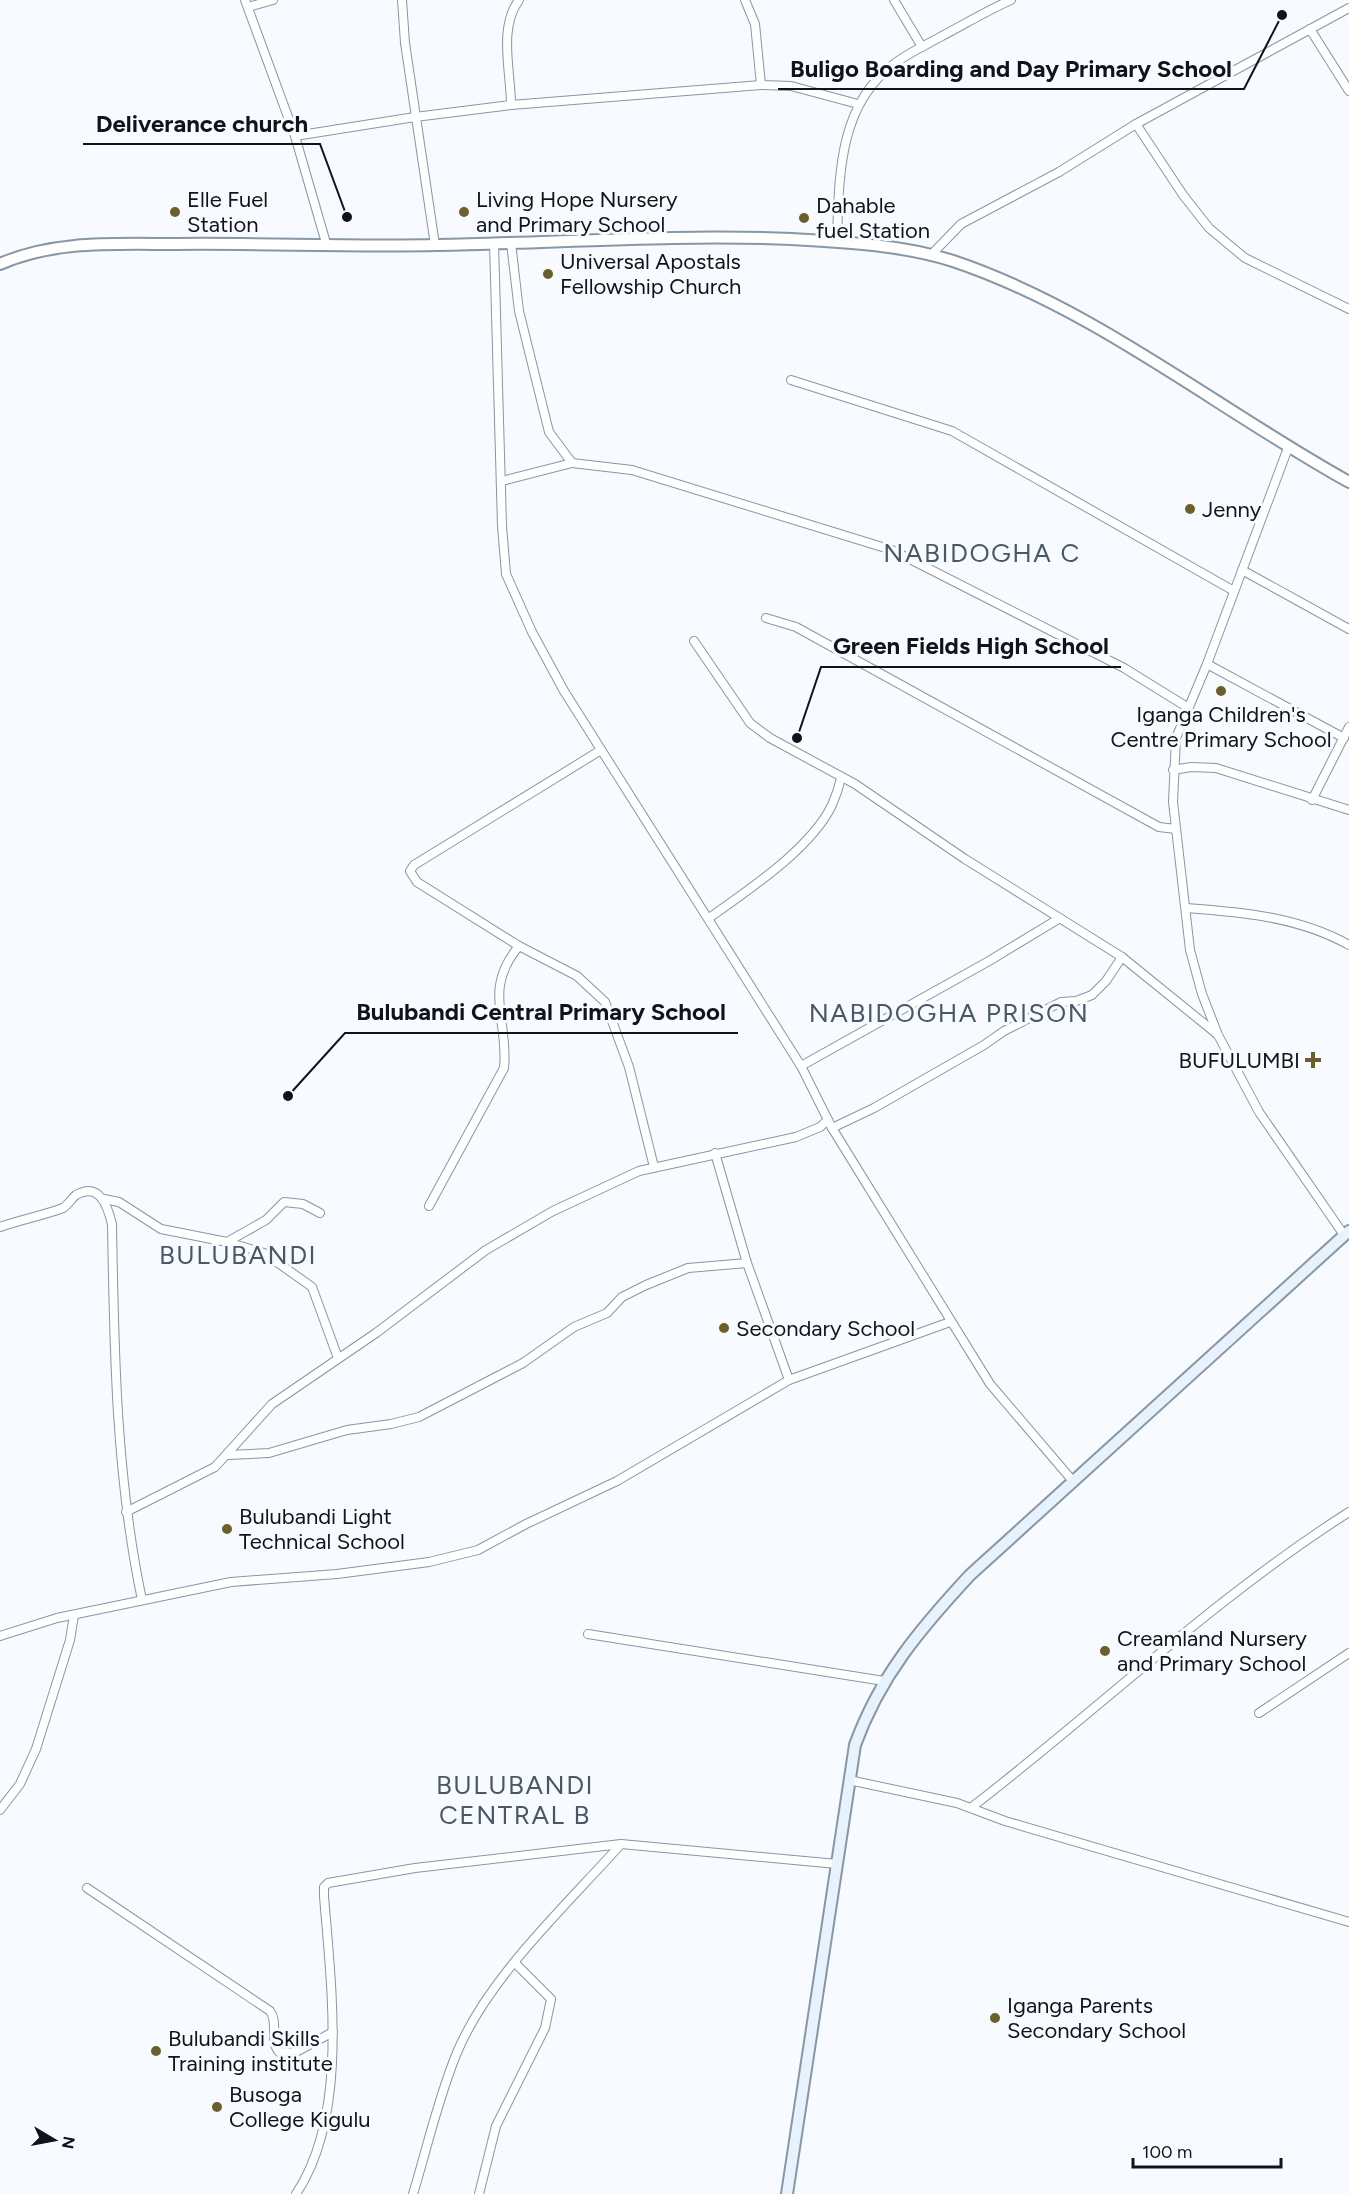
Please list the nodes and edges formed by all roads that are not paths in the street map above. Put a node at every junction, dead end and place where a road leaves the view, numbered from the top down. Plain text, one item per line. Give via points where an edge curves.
1 (273, 0) edge
2 (402, 0) edge
3 (519, 0) edge
4 (745, 0) edge
5 (894, 0) edge
6 (1011, 0) edge
7 (1004, 2) edge
8 (247, 3) edge
9 (1349, 8) edge
10 (1310, 29) junction
11 (922, 47) junction
12 (761, 85) junction
13 (1349, 91) edge
14 (858, 104) junction
15 (511, 105) junction
16 (415, 117) junction
17 (1136, 124) junction
18 (295, 136) junction
19 (837, 241) junction
20 (326, 243) junction
21 (494, 243) junction
22 (511, 243) junction
23 (435, 245) junction
24 (931, 255) junction
25 (0, 264) edge
26 (1349, 309) edge
27 (791, 380) dead end
28 (1288, 448) junction
29 (572, 464) junction
30 (502, 481) junction
31 (1349, 482) edge
32 (1242, 570) junction
33 (1234, 591) junction
34 (766, 618) dead end
35 (1349, 630) edge
36 (694, 641) dead end
37 (1207, 664) junction
38 (1187, 707) junction
39 (1349, 728) edge
40 (1344, 738) junction
41 (601, 750) junction
42 (1173, 770) junction
43 (842, 778) junction
44 (1312, 800) junction
45 (1349, 810) edge
46 (1176, 829) junction
47 (1186, 908) junction
48 (709, 918) junction
49 (1060, 918) junction
50 (1349, 945) edge
51 (519, 946) junction
52 (1122, 957) junction
53 (1218, 1035) junction
54 (801, 1066) junction
55 (828, 1120) junction
56 (832, 1128) junction
57 (715, 1153) junction
58 (654, 1167) junction
59 (104, 1199) junction
60 (429, 1206) dead end
61 (320, 1213) dead end
62 (0, 1227) edge
63 (1346, 1233) edge
64 (227, 1242) junction
65 (747, 1263) junction
66 (950, 1322) junction
67 (338, 1358) junction
68 (789, 1380) junction
69 (228, 1455) junction
70 (1072, 1480) junction
71 (126, 1512) junction
72 (1349, 1512) edge
73 (142, 1600) junction
74 (74, 1615) junction
75 (1, 1633) edge
76 (588, 1634) dead end
77 (1349, 1653) edge
78 (884, 1681) junction
79 (1259, 1713) dead end
80 (849, 1780) junction
81 (972, 1807) junction
82 (0, 1810) edge
83 (621, 1844) junction
84 (837, 1864) junction
85 (87, 1888) dead end
86 (1349, 1922) edge
87 (515, 1963) junction
88 (333, 2032) junction
89 (296, 2194) edge
90 (412, 2194) edge
91 (479, 2194) edge
92 (787, 2194) edge

1 - 8 street
2 - 16 street
3 - 15 street via 507,34
4 - 12 street via 755,24
5 - 11 street
6 - 7 street
7 - 11 street
8 - 18 street
9 - 10 street
10 - 13 street
10 - 17 street
11 - 14 street via 894,63 874,81
12 - 14 street via 791,86
12 - 15 street
14 - 19 street via 845,141
15 - 16 street
16 - 18 street
16 - 23 street
17 - 24 street via 1059,172 960,224
17 - 26 street via 1209,228 1245,258
18 - 20 street
19 - 22 street via 734,237
19 - 24 street
20 - 23 street
20 - 25 street via 87,244 21,255
21 - 22 street
21 - 23 street
21 - 30 street
22 - 29 street via 519,311 549,432
24 - 28 street via 998,276 1071,313
27 - 33 street via 952,431
28 - 31 street
28 - 32 street
29 - 30 street
29 - 38 street via 632,470 892,550 1124,669
30 - 41 street via 506,574 532,632
32 - 33 street
32 - 35 street
33 - 37 street
34 - 46 street via 796,627 1159,827
36 - 43 street via 750,723
37 - 38 street
37 - 40 street
38 - 42 street via 1176,738
39 - 40 street
40 - 44 street
41 - 48 street
41 - 51 street via 460,836 410,872 417,882
42 - 44 street via 1216,768
42 - 46 street
43 - 48 street via 832,805 799,847 757,884
43 - 49 street
44 - 45 street
46 - 47 street
47 - 50 street via 1264,916
47 - 53 street via 1190,950
48 - 54 street
49 - 52 street
49 - 54 street
51 - 58 street via 577,976 605,1002 629,1067
51 - 60 street via 499,986 497,1004 506,1051 504,1068
52 - 53 street
52 - 56 street via 1092,995 1060,1002
53 - 63 street via 1259,1112
54 - 55 street
55 - 56 street
55 - 57 street via 796,1137
56 - 66 street
57 - 58 street
57 - 65 street
58 - 67 street via 553,1211 486,1250
59 - 62 street via 95,1193 76,1195 63,1208
59 - 64 street via 118,1202 161,1229
59 - 71 street via 112,1224
61 - 64 street via 303,1204 284,1202 266,1220
63 - 70 main road
64 - 67 street via 264,1253 312,1287
65 - 68 street
65 - 69 street via 688,1268 646,1285 622,1298 607,1313 574,1327 523,1363 420,1417 347,1430 269,1453
66 - 68 street
66 - 70 street via 990,1384
67 - 69 street via 272,1404
68 - 73 street via 617,1481 478,1551 337,1574 231,1582
69 - 71 street via 215,1467
70 - 78 main road via 963,1583 920,1630
71 - 73 street
72 - 81 street via 1209,1613
73 - 74 street
74 - 75 street
74 - 82 street via 36,1749 20,1784
76 - 78 street
77 - 79 street
78 - 80 main road via 855,1745
80 - 81 street
80 - 84 main road
81 - 86 street via 1005,1821
83 - 84 street
83 - 87 street
83 - 88 street via 328,1882 324,1896
84 - 92 main road
85 - 88 street via 270,2011 275,2048 279,2052 294,2053
87 - 90 street via 481,2007 456,2054
87 - 91 street via 551,1999 544,2028 496,2126
88 - 89 street via 333,2066 321,2133 305,2181

